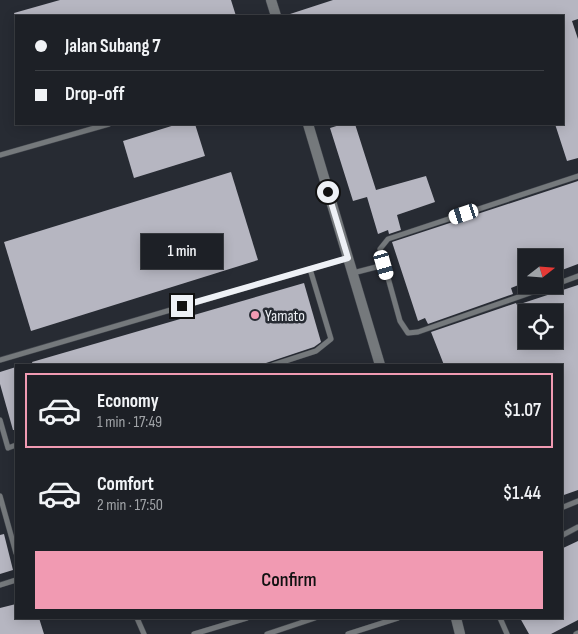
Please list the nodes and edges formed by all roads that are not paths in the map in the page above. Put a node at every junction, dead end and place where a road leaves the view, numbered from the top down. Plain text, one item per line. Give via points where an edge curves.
1 (271, 0) edge
2 (276, 15) edge
3 (105, 125) edge
4 (308, 125) edge
5 (0, 154) edge
6 (578, 176) edge
7 (348, 258) junction
8 (384, 265) junction
9 (310, 269) junction
10 (352, 273) junction
11 (578, 276) edge
12 (563, 281) edge
13 (527, 294) edge
14 (0, 360) edge
15 (276, 364) edge
16 (379, 364) edge
17 (0, 420) edge
18 (15, 445) edge
19 (0, 496) edge
20 (578, 500) edge
21 (563, 507) edge
22 (578, 527) edge
23 (563, 535) edge
24 (15, 549) edge
25 (15, 580) edge
26 (0, 585) edge
27 (137, 619) edge
28 (243, 619) edge
29 (312, 619) edge
30 (395, 619) edge
31 (456, 619) edge
32 (500, 619) edge
33 (144, 634) edge
34 (194, 634) edge
35 (267, 634) edge
36 (348, 634) edge
37 (460, 634) edge
38 (507, 634) edge

1 - 2 street
3 - 5 lane
4 - 7 street
6 - 8 lane via 388,239 380,249
7 - 9 lane
7 - 10 street
8 - 10 lane
8 - 13 lane via 400,321 408,333
9 - 14 lane
9 - 15 lane via 331,338 316,352
10 - 16 street
11 - 12 lane
17 - 18 lane via 8,448
19 - 24 lane
20 - 21 lane
22 - 23 lane
25 - 26 lane
27 - 33 lane
28 - 34 lane
29 - 35 lane
30 - 36 lane
31 - 37 street
32 - 38 lane

